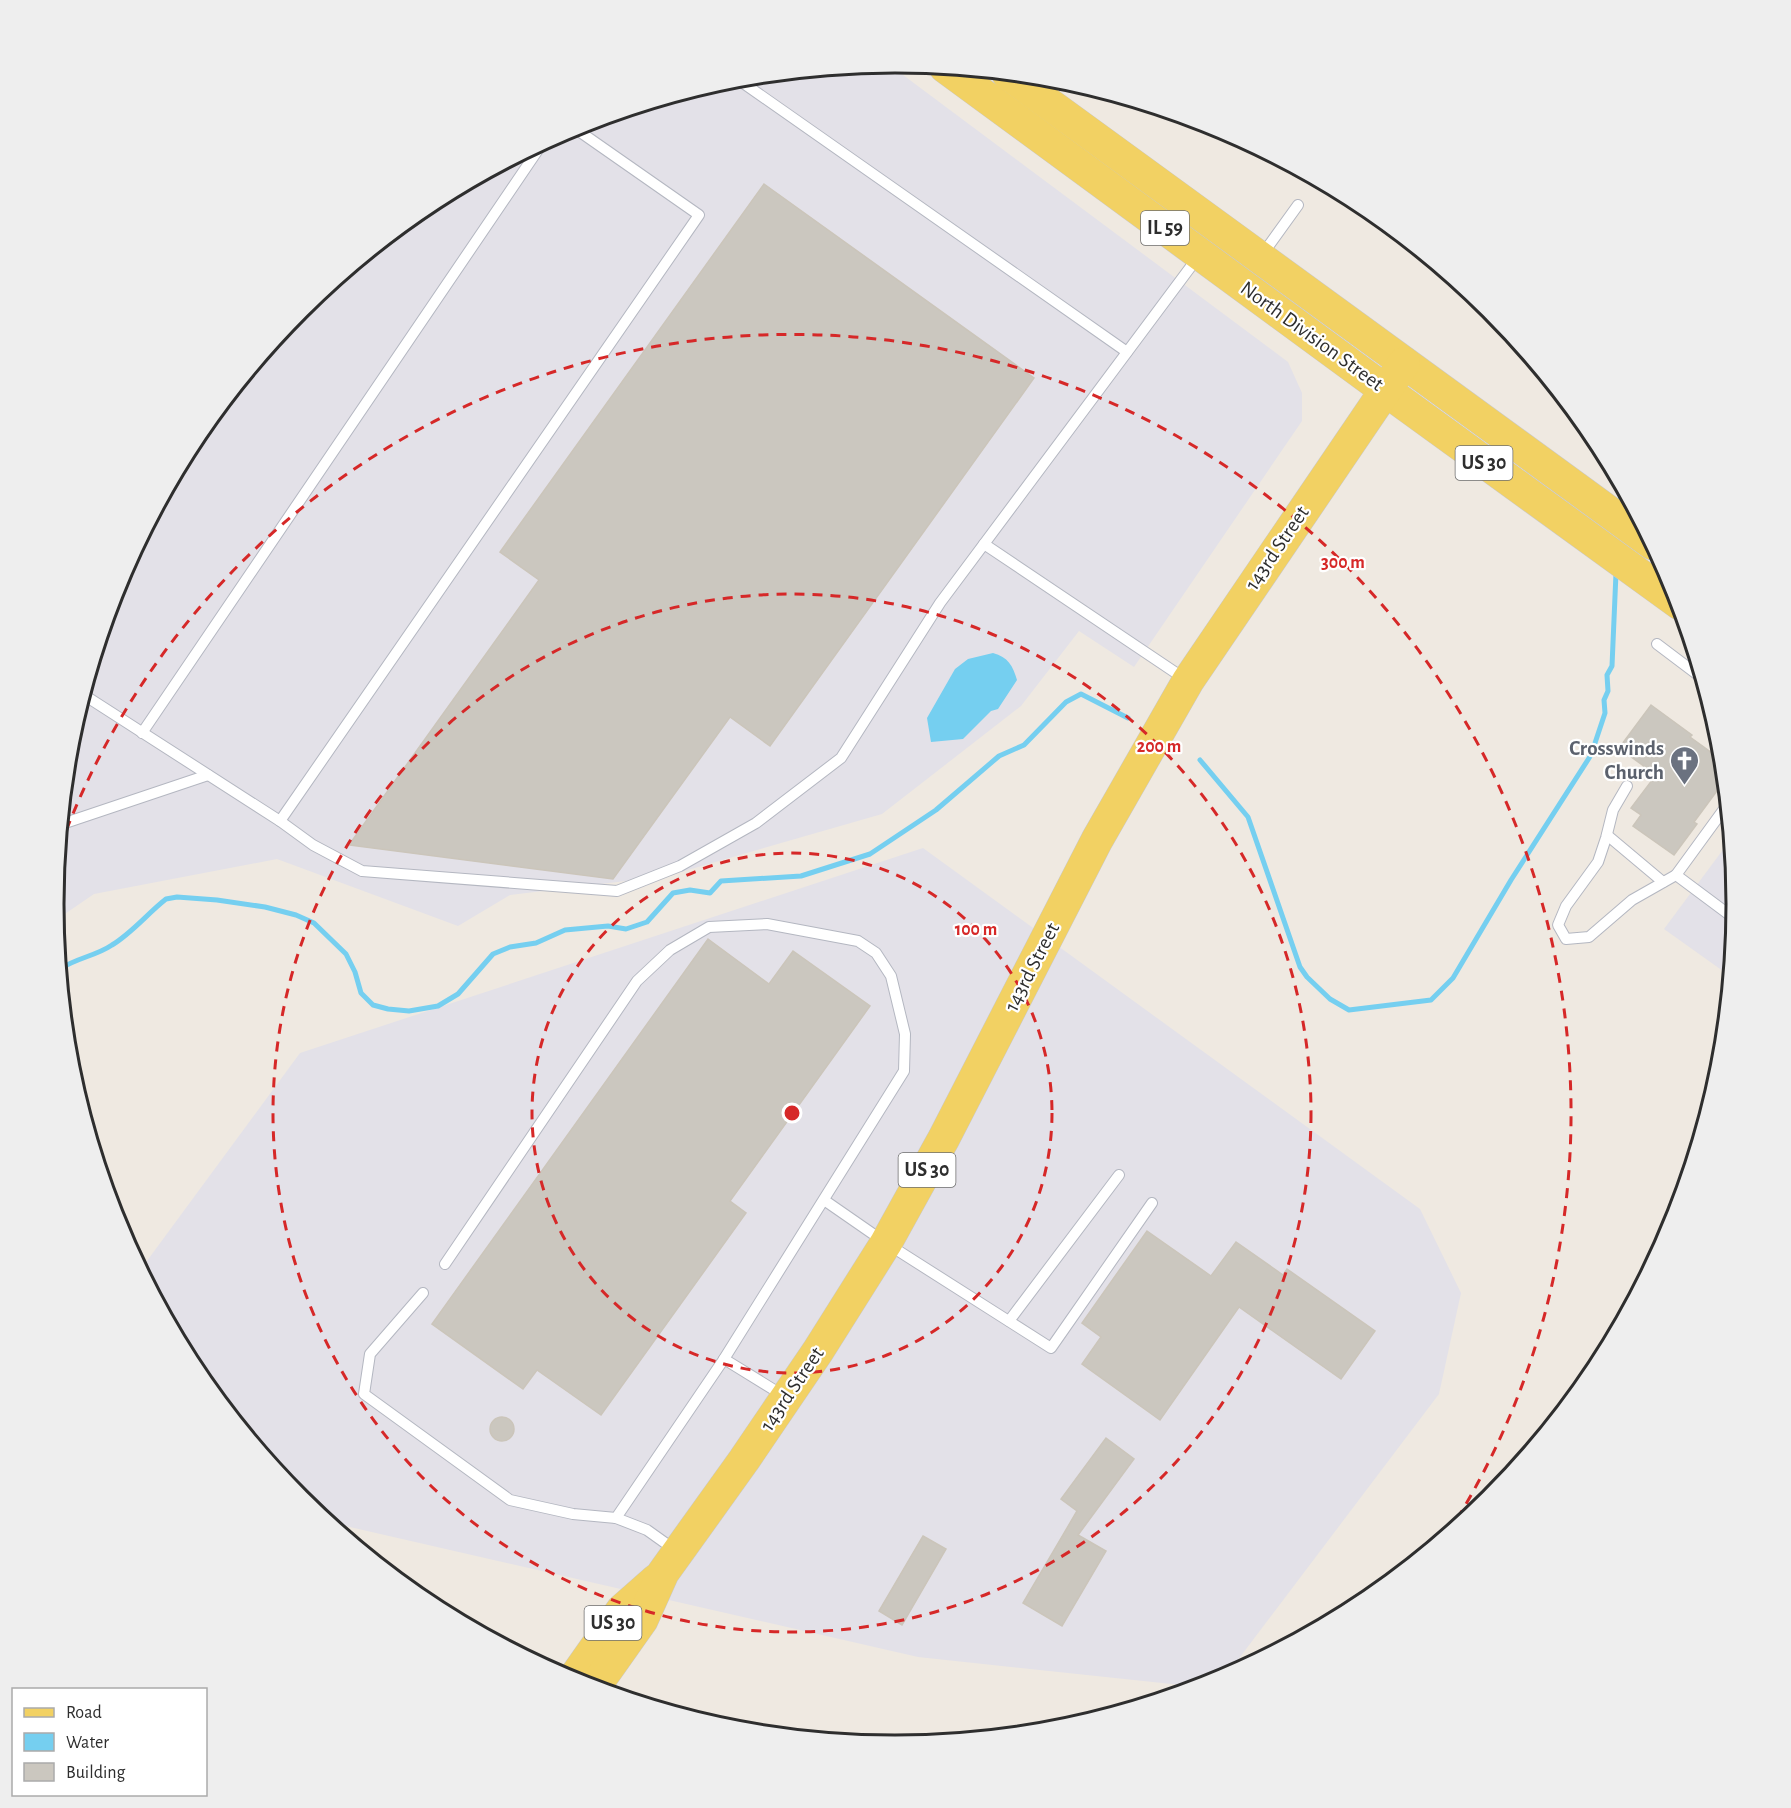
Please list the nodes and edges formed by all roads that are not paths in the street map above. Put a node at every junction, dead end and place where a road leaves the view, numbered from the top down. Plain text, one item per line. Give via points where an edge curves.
1 (957, 76) edge
2 (748, 86) edge
3 (1053, 90) edge
4 (583, 134) edge
5 (534, 156) edge
6 (1298, 205) dead end
7 (1200, 254) junction
8 (1260, 258) junction
9 (1127, 352) junction
10 (1404, 363) junction
11 (1384, 390) junction
12 (1640, 535) edge
13 (984, 544) junction
14 (1666, 594) edge
15 (1657, 645) dead end
16 (1692, 671) edge
17 (1188, 681) junction
18 (90, 699) edge
19 (142, 734) junction
20 (208, 775) junction
21 (1627, 786) dead end
22 (1721, 813) edge
23 (280, 821) junction
24 (69, 822) edge
25 (1607, 835) junction
26 (1676, 875) junction
27 (1663, 882) junction
28 (1726, 909) edge
29 (1119, 1175) dead end
30 (824, 1200) junction
31 (1152, 1203) dead end
32 (886, 1243) junction
33 (445, 1264) dead end
34 (423, 1293) dead end
35 (1009, 1321) junction
36 (724, 1359) junction
37 (786, 1398) junction
38 (616, 1518) junction
39 (671, 1563) junction
40 (578, 1672) edge
41 (599, 1680) edge

1 - 7 main road, North Division Street / IL 59
2 - 9 lane
3 - 8 main road, North Division Street / IL 59
4 - 23 lane via 699,215
5 - 19 lane
6 - 8 lane
7 - 9 lane
7 - 11 main road, North Division Street / IL 59
8 - 10 main road, North Division Street / IL 59
9 - 13 lane
10 - 11 main road, 143rd Street / US 30
10 - 12 main road, North Division Street / US 30
11 - 14 main road, North Division Street / US 30
11 - 17 main road, 143rd Street / US 30
13 - 17 lane
13 - 23 lane via 940,603 841,758 756,823 680,866 617,891 362,871 313,845
15 - 16 lane
17 - 32 main road, 143rd Street / US 30 via 1097,840
18 - 19 lane
19 - 20 lane
20 - 23 lane
20 - 24 lane
21 - 25 lane via 1613,810
22 - 26 lane
25 - 27 lane
25 - 27 lane via 1598,862 1566,906 1558,925 1566,939 1589,937 1632,900
26 - 27 lane
26 - 28 lane
29 - 35 lane
30 - 32 lane
30 - 33 lane via 904,1071 904,1034 891,976 876,953 858,941 767,924 709,927 670,950 637,981
30 - 36 lane
31 - 35 lane via 1051,1348
32 - 35 lane
32 - 37 main road, 143rd Street / US 30
34 - 38 lane via 370,1354 364,1394 510,1500 573,1514
36 - 37 lane
36 - 38 lane
37 - 39 main road, 143rd Street / US 30
38 - 39 lane via 646,1530
39 - 40 main road, 143rd Street / US 30 via 622,1610
39 - 41 main road, 143rd Street / US 30 via 642,1620

